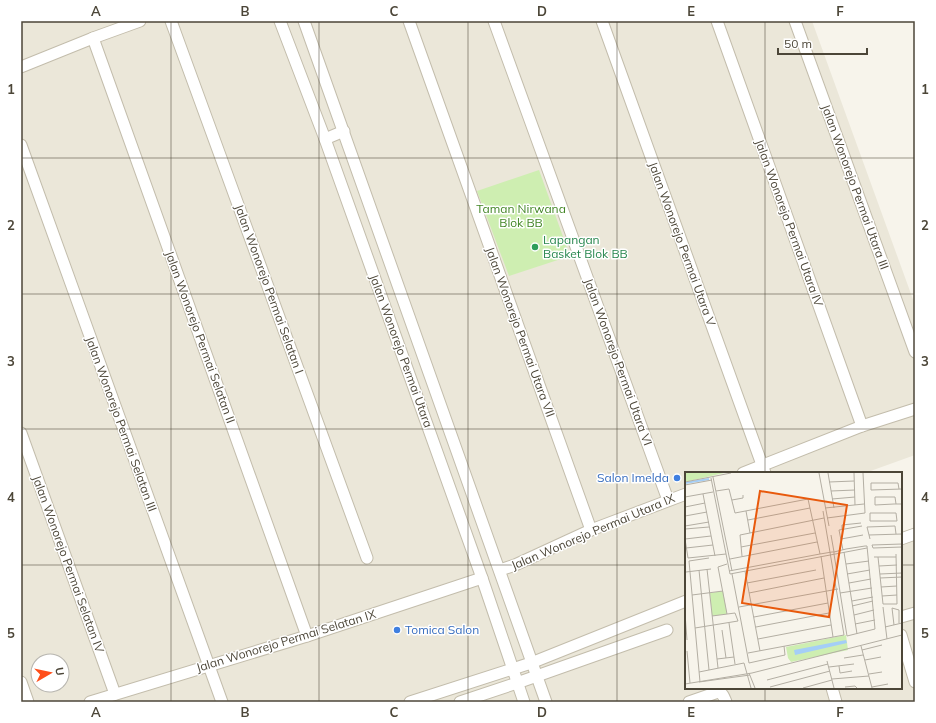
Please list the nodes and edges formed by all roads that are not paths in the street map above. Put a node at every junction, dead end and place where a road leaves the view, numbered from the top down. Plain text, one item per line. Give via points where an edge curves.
1 (140, 21) edge
2 (171, 21) edge
3 (280, 21) edge
4 (304, 21) edge
5 (409, 21) edge
6 (494, 21) edge
7 (602, 21) edge
8 (717, 21) edge
9 (795, 21) edge
10 (93, 38) junction
11 (21, 66) edge
12 (344, 131) junction
13 (325, 139) junction
14 (21, 145) edge
15 (915, 352) edge
16 (915, 409) edge
17 (862, 426) junction
18 (21, 434) edge
19 (764, 470) edge
20 (750, 472) edge
21 (685, 494) edge
22 (668, 500) junction
23 (591, 530) junction
24 (915, 534) edge
25 (902, 539) edge
26 (367, 558) dead end
27 (500, 570) junction
28 (482, 578) junction
29 (685, 600) edge
30 (915, 613) edge
31 (902, 617) edge
32 (667, 630) dead end
33 (307, 636) junction
34 (902, 638) edge
35 (531, 662) junction
36 (209, 666) junction
37 (512, 669) junction
38 (536, 676) junction
39 (21, 682) edge
40 (915, 682) edge
41 (517, 683) junction
42 (832, 689) edge
43 (115, 694) junction
44 (725, 699) edge
45 (28, 702) edge
46 (90, 702) edge
47 (222, 702) edge
48 (410, 702) edge
49 (460, 702) edge
50 (524, 702) edge
51 (546, 702) edge
52 (689, 702) edge
53 (836, 702) edge

1 - 10 street
2 - 26 street, Jalan Wonorejo Permai Selatan I
3 - 13 street, Jalan Wonorejo Permai Utara
4 - 12 street, Jalan Wonorejo Permai Utara
5 - 23 street, Jalan Wonorejo Permai Utara VII
6 - 22 street, Jalan Wonorejo Permai Utara VI
7 - 19 street, Jalan Wonorejo Permai Utara V
8 - 17 street, Jalan Wonorejo Permai Utara IV
9 - 15 street, Jalan Wonorejo Permai Utara III
10 - 11 street
10 - 33 street, Jalan Wonorejo Permai Selatan II
12 - 13 street
12 - 27 street, Jalan Wonorejo Permai Utara
13 - 28 street, Jalan Wonorejo Permai Utara
14 - 36 street, Jalan Wonorejo Permai Selatan III
16 - 17 street
17 - 19 street
18 - 43 street, Jalan Wonorejo Permai Selatan IV
19 - 20 street
21 - 22 street, Jalan Wonorejo Permai Utara IX
22 - 23 street, Jalan Wonorejo Permai Utara IX
23 - 27 street, Jalan Wonorejo Permai Utara IX
24 - 25 street
27 - 35 street, Jalan Wonorejo Permai Utara
28 - 33 street, Jalan Wonorejo Permai Selatan IX
28 - 37 street, Jalan Wonorejo Permai Utara
29 - 35 street
30 - 31 street
32 - 38 street
33 - 36 street, Jalan Wonorejo Permai Selatan IX
34 - 40 street
35 - 37 street
35 - 38 street, Jalan Wonorejo Permai Utara
36 - 43 street, Jalan Wonorejo Permai Selatan IX
36 - 47 street, Jalan Wonorejo Permai Selatan III
37 - 41 street, Jalan Wonorejo Permai Utara
37 - 48 street
38 - 41 street
38 - 51 street, Jalan Wonorejo Permai Utara
39 - 45 street
41 - 49 street
41 - 50 street, Jalan Wonorejo Permai Utara
42 - 53 street
43 - 46 street, Jalan Wonorejo Permai Selatan IX
44 - 52 street via 720,692 715,692

